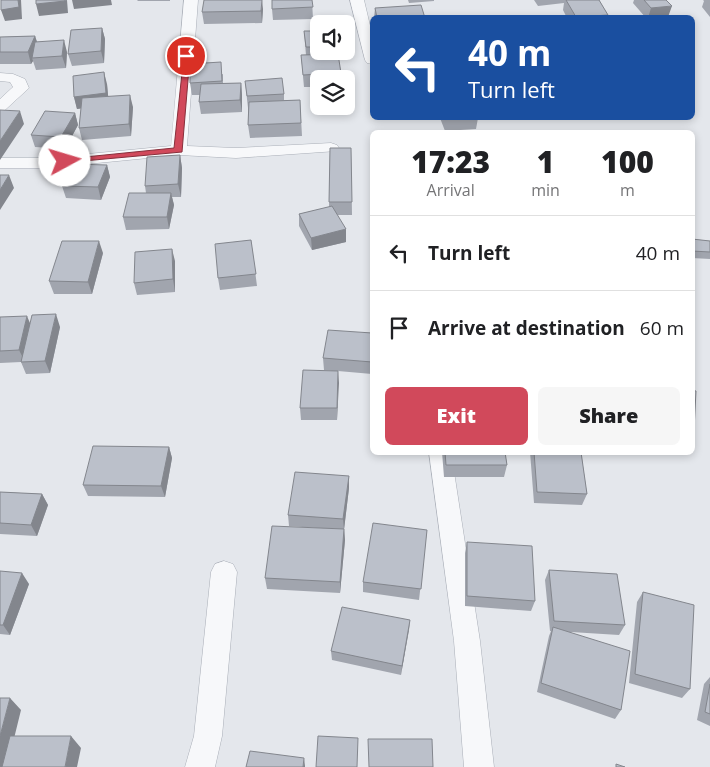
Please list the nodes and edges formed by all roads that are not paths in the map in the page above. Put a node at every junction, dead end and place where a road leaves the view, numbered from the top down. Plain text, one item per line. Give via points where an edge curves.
1 (191, 0) edge
2 (357, 0) edge
3 (370, 52) edge
4 (0, 77) edge
5 (0, 107) edge
6 (331, 148) edge
7 (179, 150) junction
8 (1, 164) edge
9 (440, 455) edge
10 (224, 572) dead end
11 (200, 767) edge
12 (479, 767) edge

1 - 7 street
2 - 3 street
4 - 5 street via 13,78 20,82 21,88
6 - 7 street via 236,153
7 - 8 street via 46,163
9 - 12 street via 467,641
10 - 11 street via 208,736

